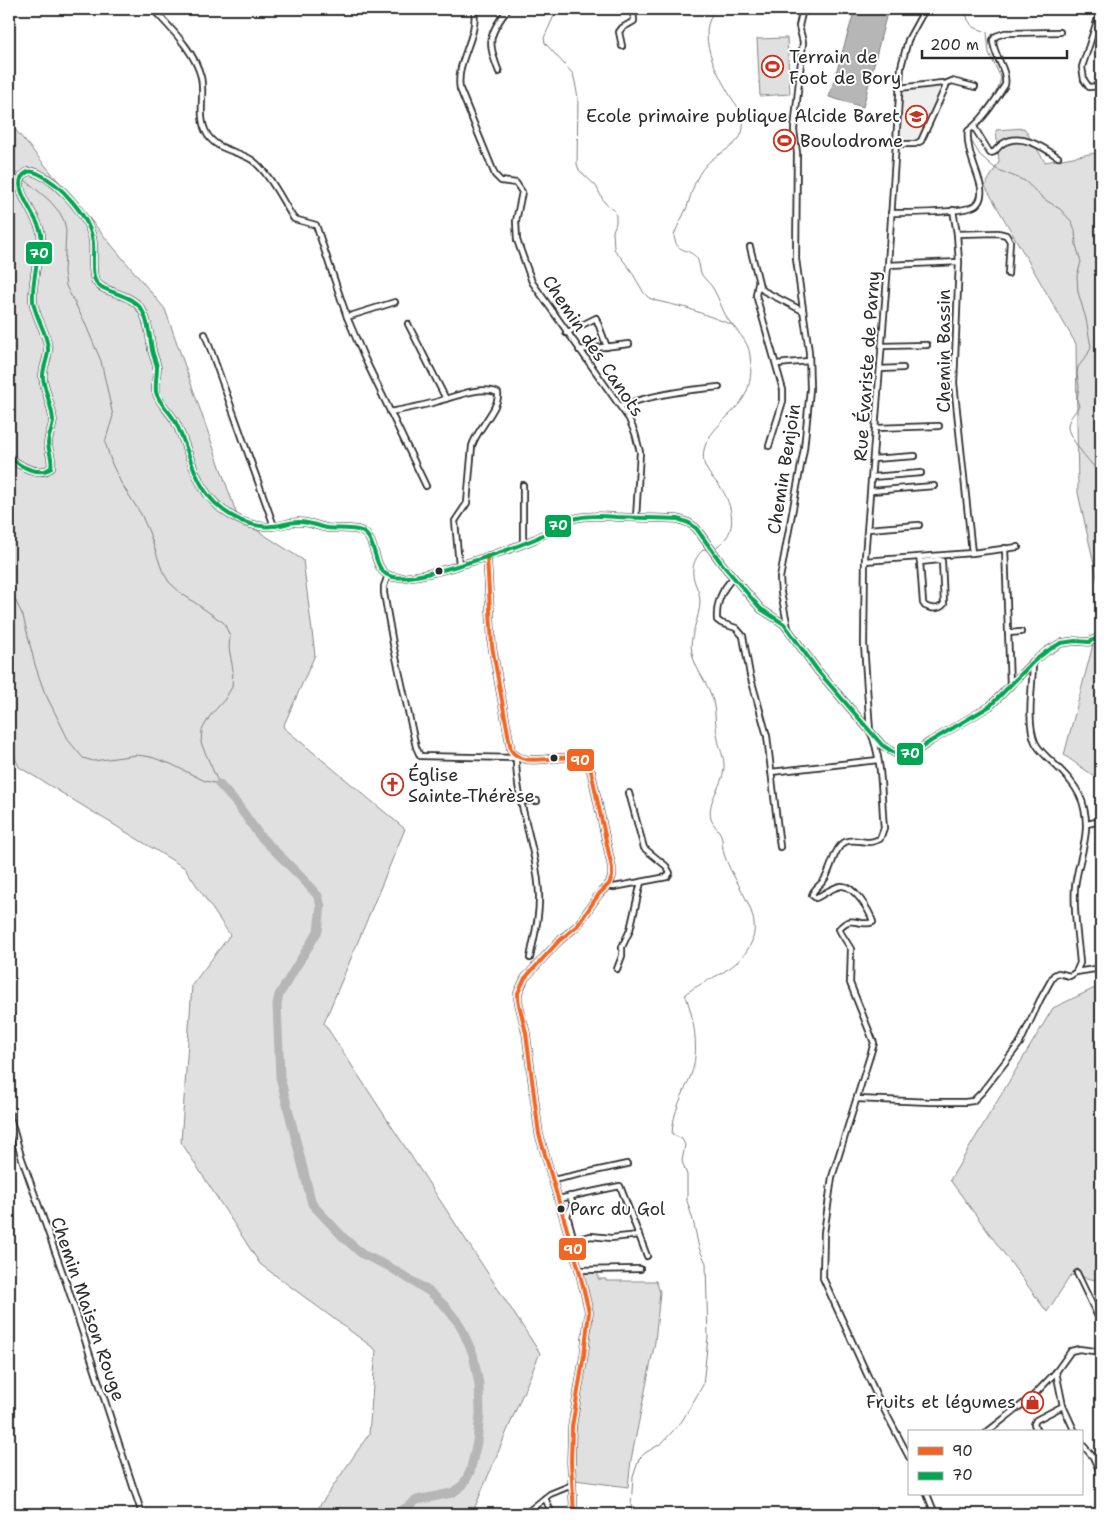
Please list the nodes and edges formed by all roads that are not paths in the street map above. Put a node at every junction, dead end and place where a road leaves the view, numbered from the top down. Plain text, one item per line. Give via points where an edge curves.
1 (153, 9) edge
2 (474, 9) edge
3 (508, 9) edge
4 (633, 9) edge
5 (803, 9) edge
6 (925, 9) edge
7 (1101, 9) edge
8 (1060, 32) dead end
9 (622, 46) dead end
10 (499, 72) dead end
11 (945, 84) junction
12 (1101, 86) edge
13 (975, 87) dead end
14 (900, 88) junction
15 (971, 129) junction
16 (896, 144) junction
17 (1058, 157) dead end
18 (952, 210) junction
19 (891, 213) junction
20 (957, 234) junction
21 (750, 247) dead end
22 (959, 262) junction
23 (888, 265) junction
24 (1008, 274) dead end
25 (758, 284) junction
26 (395, 302) dead end
27 (803, 311) junction
28 (347, 317) junction
29 (408, 324) dead end
30 (566, 333) junction
31 (205, 334) dead end
32 (629, 344) dead end
33 (928, 345) dead end
34 (882, 346) junction
35 (607, 347) junction
36 (579, 350) junction
37 (809, 362) junction
38 (777, 364) junction
39 (903, 368) dead end
40 (880, 369) junction
41 (718, 387) dead end
42 (446, 399) junction
43 (620, 406) junction
44 (390, 412) junction
45 (939, 426) dead end
46 (876, 428) junction
47 (769, 446) dead end
48 (915, 456) dead end
49 (9, 458) edge
50 (873, 459) junction
51 (921, 473) dead end
52 (872, 476) junction
53 (523, 485) dead end
54 (426, 486) dead end
55 (934, 486) dead end
56 (871, 491) junction
57 (636, 518) junction
58 (919, 525) dead end
59 (274, 526) junction
60 (868, 529) junction
61 (523, 543) junction
62 (1018, 547) dead end
63 (1005, 548) junction
64 (972, 552) junction
65 (487, 556) junction
66 (919, 559) junction
67 (865, 561) junction
68 (459, 565) junction
69 (388, 575) junction
70 (733, 578) junction
71 (788, 629) junction
72 (1021, 632) dead end
73 (1008, 633) junction
74 (1101, 636) edge
75 (1033, 662) junction
76 (1010, 686) junction
77 (870, 731) junction
78 (517, 758) junction
79 (878, 760) junction
80 (771, 772) junction
81 (629, 793) dead end
82 (522, 801) junction
83 (537, 801) dead end
84 (1101, 821) edge
85 (1087, 824) junction
86 (780, 846) dead end
87 (641, 882) junction
88 (607, 886) junction
89 (530, 958) dead end
90 (1101, 968) edge
91 (617, 969) dead end
92 (1076, 972) junction
93 (857, 1099) junction
94 (9, 1114) edge
95 (627, 1164) dead end
96 (553, 1180) junction
97 (570, 1196) junction
98 (558, 1199) junction
99 (639, 1235) junction
100 (647, 1256) dead end
101 (640, 1269) dead end
102 (579, 1270) junction
103 (1077, 1273) dead end
104 (1101, 1323) edge
105 (1101, 1352) edge
106 (1056, 1372) junction
107 (1063, 1406) junction
108 (989, 1430) edge
109 (1036, 1430) edge
110 (1074, 1430) edge
111 (1082, 1446) edge
112 (908, 1455) edge
113 (1101, 1474) edge
114 (572, 1485) junction
115 (928, 1496) edge
116 (545, 1498) junction
117 (142, 1514) edge
118 (525, 1514) edge
119 (552, 1514) edge
120 (574, 1514) edge
121 (936, 1514) edge

1 - 28 street via 195,63 201,78 203,125 212,141 252,160 267,176 294,219 316,225
2 - 30 street, Chemin des Canots via 474,29 460,70 460,90 495,175 501,181 516,183 520,188 517,240 532,282
3 - 10 street via 495,27 491,44
4 - 9 street via 634,22 619,32
5 - 27 street, Chemin Benjoin via 799,26 803,42 794,130 797,153 796,259
6 - 14 street, Rue Évariste de Parny via 903,54
7 - 12 street via 1082,67 1089,87
8 - 15 street via 1004,33 994,38 992,43 1004,73 1005,85
11 - 13 street via 952,81
11 - 14 street
11 - 16 street via 921,142
14 - 16 street, Rue Évariste de Parny
15 - 17 street via 990,152 1006,142 1024,140 1042,146
15 - 18 street via 967,141 981,194 972,207
16 - 19 street, Rue Évariste de Parny
18 - 19 street
18 - 20 street, Chemin Bassin
19 - 23 street, Rue Évariste de Parny
20 - 22 street, Chemin Bassin
20 - 24 street via 1006,235 1010,241
21 - 25 street
22 - 23 street
22 - 64 street, Chemin Bassin via 954,383
23 - 34 street, Rue Évariste de Parny
25 - 27 street via 764,291
25 - 38 street via 756,295
26 - 28 street
27 - 37 street, Chemin Benjoin
28 - 44 street
29 - 42 street
30 - 35 street via 596,318
30 - 36 street, Chemin des Canots
31 - 59 street
32 - 35 street
33 - 34 street
34 - 40 street, Rue Évariste de Parny
35 - 36 street
36 - 43 street, Chemin des Canots
37 - 38 street
37 - 71 street, Chemin Benjoin via 810,389 804,449 780,578
38 - 47 street via 784,396
39 - 40 street
40 - 46 street, Rue Évariste de Parny
41 - 43 street via 662,394
42 - 44 street
42 - 68 street via 485,390 498,393 496,404 472,446 467,503 455,521
43 - 57 street, Chemin des Canots via 635,433 640,452
44 - 54 street
45 - 46 street
46 - 50 street, Rue Évariste de Parny
48 - 50 street
49 - 59 main road via 42,472 51,468 52,462 48,442 53,419 42,376 49,350 33,302 42,233 20,185 24,174 33,171 46,178 82,214 93,240 96,283 141,307 151,334 158,397 177,425 194,474 208,497 238,520 263,527
50 - 52 street, Rue Évariste de Parny
51 - 52 street
52 - 56 street, Rue Évariste de Parny
53 - 61 street
55 - 56 street
56 - 60 street, Rue Évariste de Parny
57 - 61 main road via 575,518
57 - 70 main road via 678,519 689,523
58 - 60 street
59 - 69 main road via 306,522 329,528 360,530 371,543 381,570
60 - 67 street, Rue Évariste de Parny
61 - 65 main road
62 - 63 street
63 - 64 street
63 - 73 street
64 - 66 street
65 - 68 main road
65 - 78 main road via 492,646 511,750
66 - 66 street via 924,606 939,608 944,604 942,561
66 - 67 street
67 - 77 street, Rue Évariste de Parny via 864,644
68 - 69 main road via 417,575
69 - 78 street via 384,586 393,644 420,756
70 - 71 main road via 761,609
70 - 80 street via 719,599 717,620 736,628 743,636 767,736
71 - 77 main road via 818,672
72 - 73 street
73 - 76 street
74 - 75 main road via 1089,642 1061,643
75 - 76 main road
75 - 85 street via 1031,715 1035,743 1080,794
76 - 77 main road via 990,706 910,754 888,751
77 - 79 street, Rue Évariste de Parny
78 - 82 street
78 - 88 main road via 572,757 588,765 612,868
79 - 80 street
79 - 93 street, Rue Évariste de Parny via 884,828 880,839 846,842 834,856 823,883 812,895 816,898 842,885 851,888 873,922 852,920 839,929 851,949 850,983 874,1043
80 - 86 street
81 - 87 street via 644,848 670,873 667,878
82 - 83 street
82 - 89 street via 539,894 539,913
84 - 85 street
85 - 92 street via 1075,887 1080,963
87 - 88 street
87 - 91 street
88 - 96 main road via 578,925 559,940 525,978 518,993 540,1134
90 - 92 street
92 - 93 street via 1070,976 1054,975 1016,1049 973,1101
93 - 112 street via 832,1177 824,1233 823,1278
94 - 117 street, Chemin Maison Rouge
95 - 96 street
96 - 98 main road
97 - 98 street
97 - 99 street via 620,1186
97 - 99 street via 573,1205 567,1215 574,1240 591,1236
98 - 102 main road
99 - 100 street
101 - 102 street
102 - 114 main road via 589,1318 572,1427
103 - 104 street
105 - 106 street via 1075,1349 1066,1355
106 - 107 street
106 - 108 street via 1033,1396
107 - 109 street via 1036,1420
107 - 110 street
111 - 113 street via 1093,1457
114 - 116 street
114 - 120 main road
115 - 121 street
116 - 118 street
116 - 119 street

